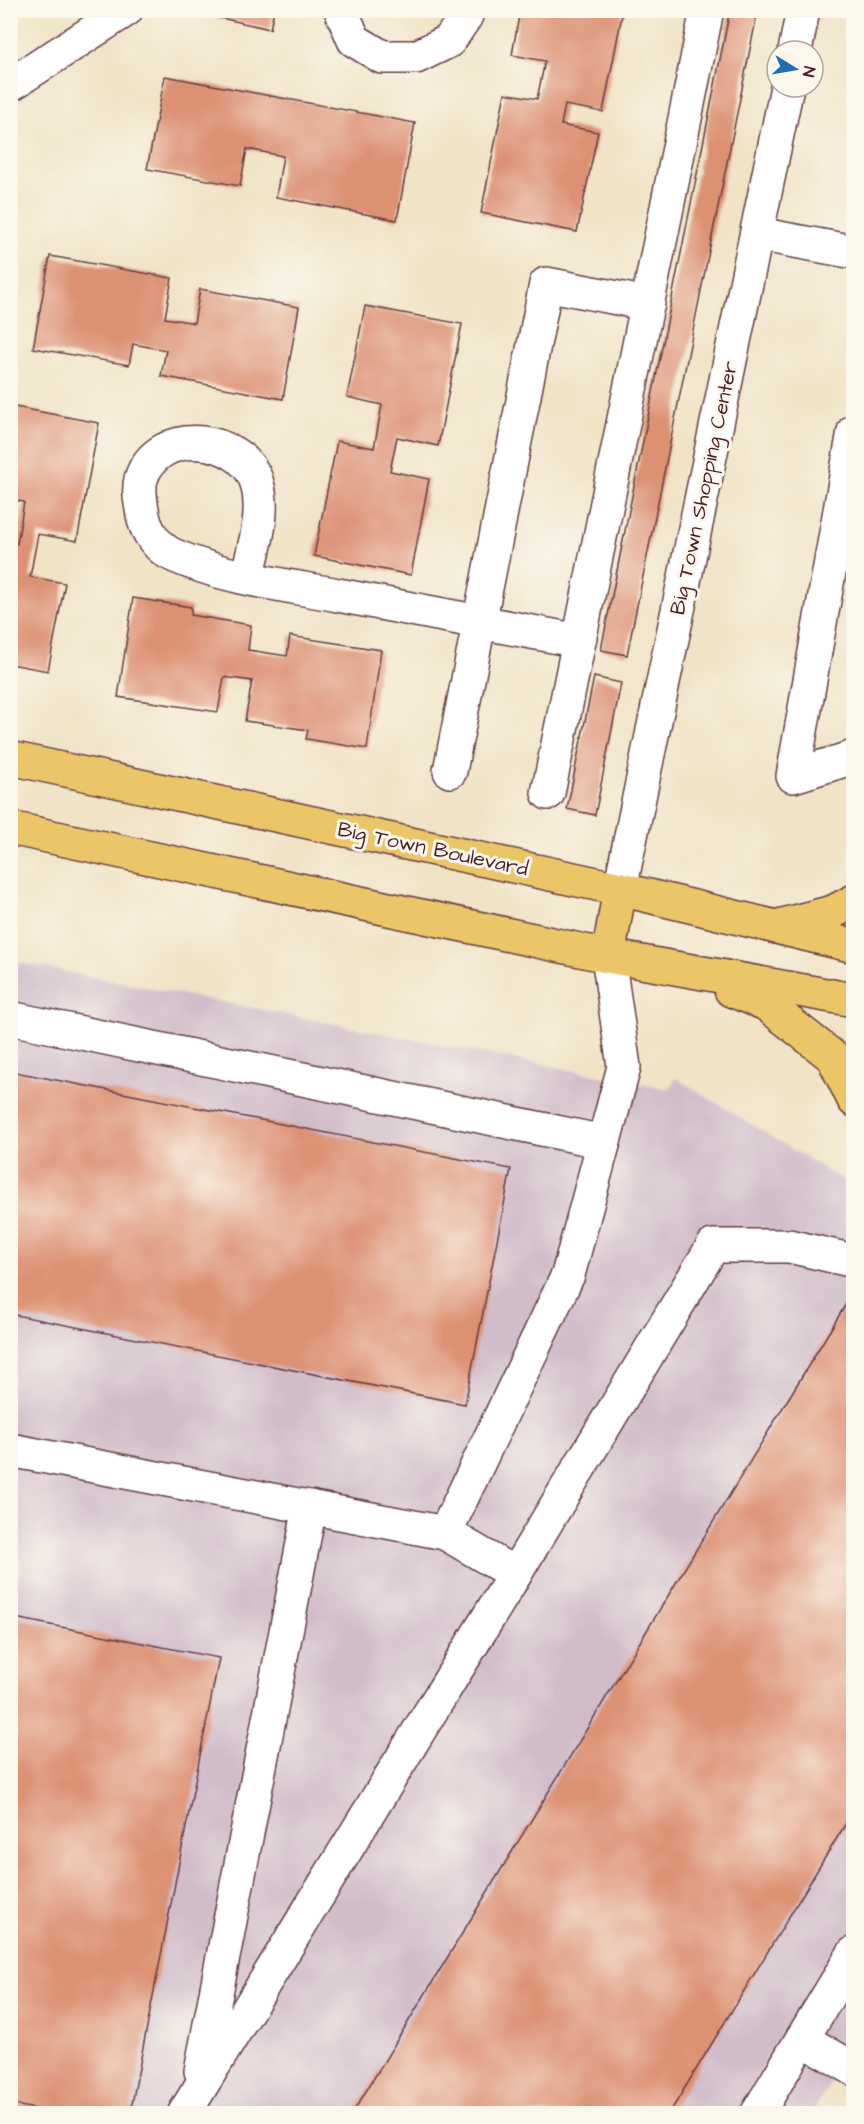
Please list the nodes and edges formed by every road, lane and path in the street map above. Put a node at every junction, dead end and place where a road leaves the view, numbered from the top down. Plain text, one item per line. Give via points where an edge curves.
1 (126, 10) edge
2 (341, 10) edge
3 (466, 10) edge
4 (707, 10) edge
5 (803, 10) edge
6 (797, 39) edge
7 (10, 85) edge
8 (785, 99) edge
9 (757, 234) junction
10 (854, 252) edge
11 (648, 304) junction
12 (854, 431) edge
13 (247, 577) dead end
14 (479, 622) junction
15 (579, 641) junction
16 (854, 757) edge
17 (10, 759) edge
18 (450, 771) dead end
19 (548, 793) dead end
20 (10, 828) edge
21 (620, 889) junction
22 (854, 901) edge
23 (775, 927) junction
24 (854, 946) edge
25 (608, 956) junction
26 (679, 969) junction
27 (854, 999) edge
28 (10, 1018) edge
29 (854, 1100) edge
30 (604, 1142) junction
31 (854, 1261) edge
32 (10, 1450) edge
33 (310, 1508) junction
34 (445, 1533) junction
35 (515, 1574) junction
36 (854, 1953) edge
37 (802, 2039) junction
38 (854, 2068) edge
39 (191, 2102) edge
40 (757, 2114) edge

1 - 7 lane
2 - 3 lane via 354,40 382,57 416,57 449,41
4 - 11 lane
5 - 6 lane
8 - 9 lane, Big Town Shopping Center
9 - 10 lane
9 - 21 lane, Big Town Shopping Center
11 - 14 lane via 546,284
11 - 15 lane
12 - 16 lane via 794,776
13 - 14 lane
14 - 15 lane
14 - 18 lane
15 - 19 lane
17 - 21 main road, Big Town Boulevard
20 - 25 main road
21 - 23 main road, Big Town Boulevard
21 - 25 main road
22 - 23 main road via 833,912
23 - 24 main road, Big Town Boulevard
25 - 26 main road
25 - 30 lane via 624,1067
26 - 27 main road
26 - 29 main road via 766,1004 833,1057
28 - 30 lane
30 - 34 lane via 568,1275
31 - 35 lane via 789,1246 713,1246
32 - 33 lane
33 - 34 lane
33 - 39 lane
34 - 35 lane
35 - 39 lane
36 - 37 lane
37 - 38 lane
37 - 40 lane

